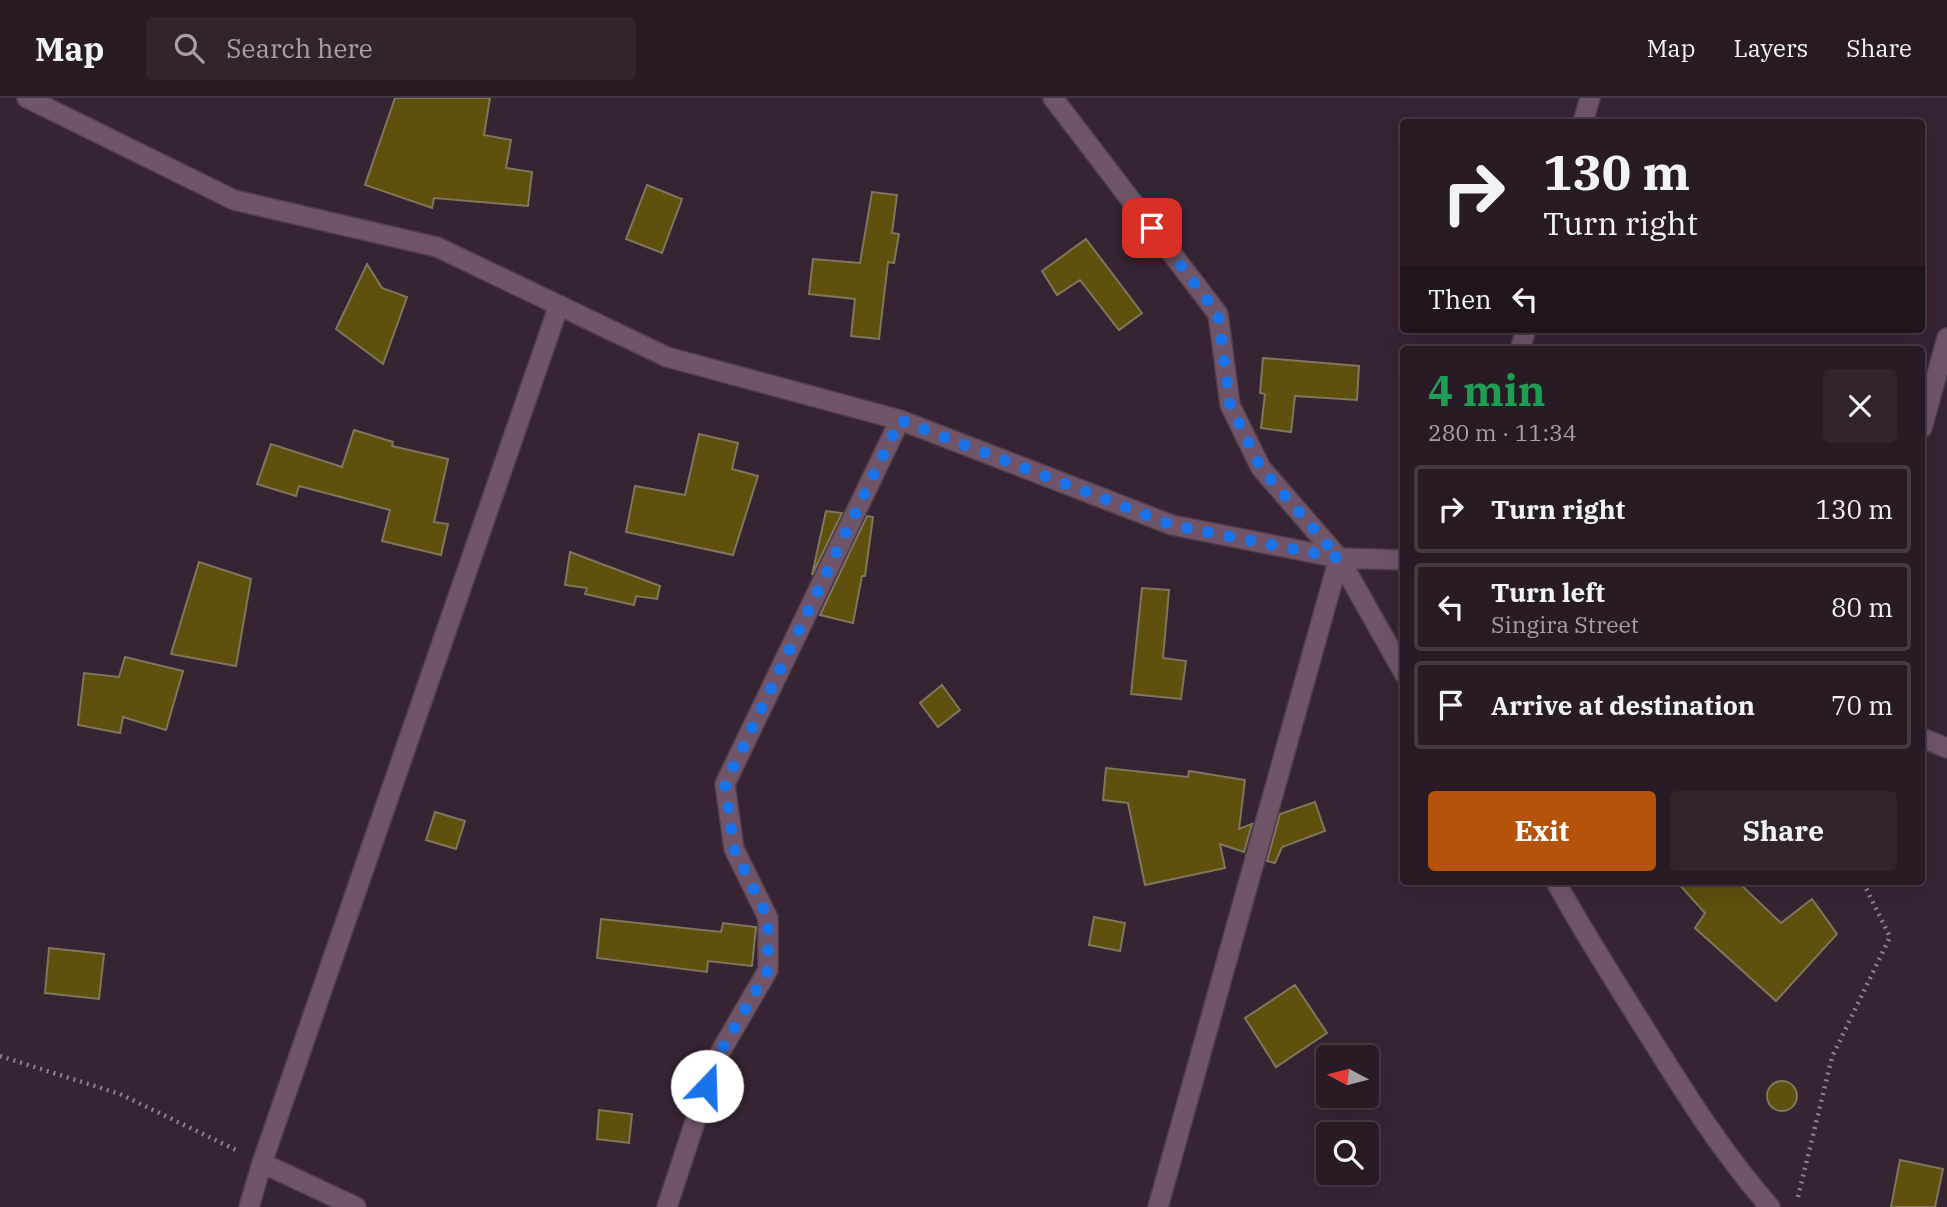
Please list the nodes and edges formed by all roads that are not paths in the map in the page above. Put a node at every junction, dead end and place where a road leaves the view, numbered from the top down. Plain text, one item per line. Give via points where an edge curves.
1 (27, 98) edge
2 (1053, 98) edge
3 (1590, 98) edge
4 (1584, 119) edge
5 (559, 305) junction
6 (1947, 338) edge
7 (1925, 417) edge
8 (900, 420) junction
9 (1339, 558) junction
10 (1400, 560) edge
11 (1400, 666) edge
12 (1925, 739) edge
13 (1947, 748) edge
14 (1558, 885) edge
15 (262, 1163) junction
16 (249, 1207) edge
17 (356, 1207) edge
18 (667, 1207) edge
19 (1158, 1207) edge
20 (1770, 1207) edge

1 - 5 street via 234,200 437,247
2 - 9 street via 1218,314 1230,405 1245,437 1261,468
3 - 4 street
5 - 8 street via 667,357
5 - 15 street
6 - 7 street
8 - 9 street via 1172,525
8 - 18 street via 725,784 734,849 768,918 768,970 715,1061
9 - 10 street
9 - 11 street
9 - 19 street
12 - 13 street
14 - 20 street via 1687,1095 1741,1174
15 - 16 street
15 - 17 street

